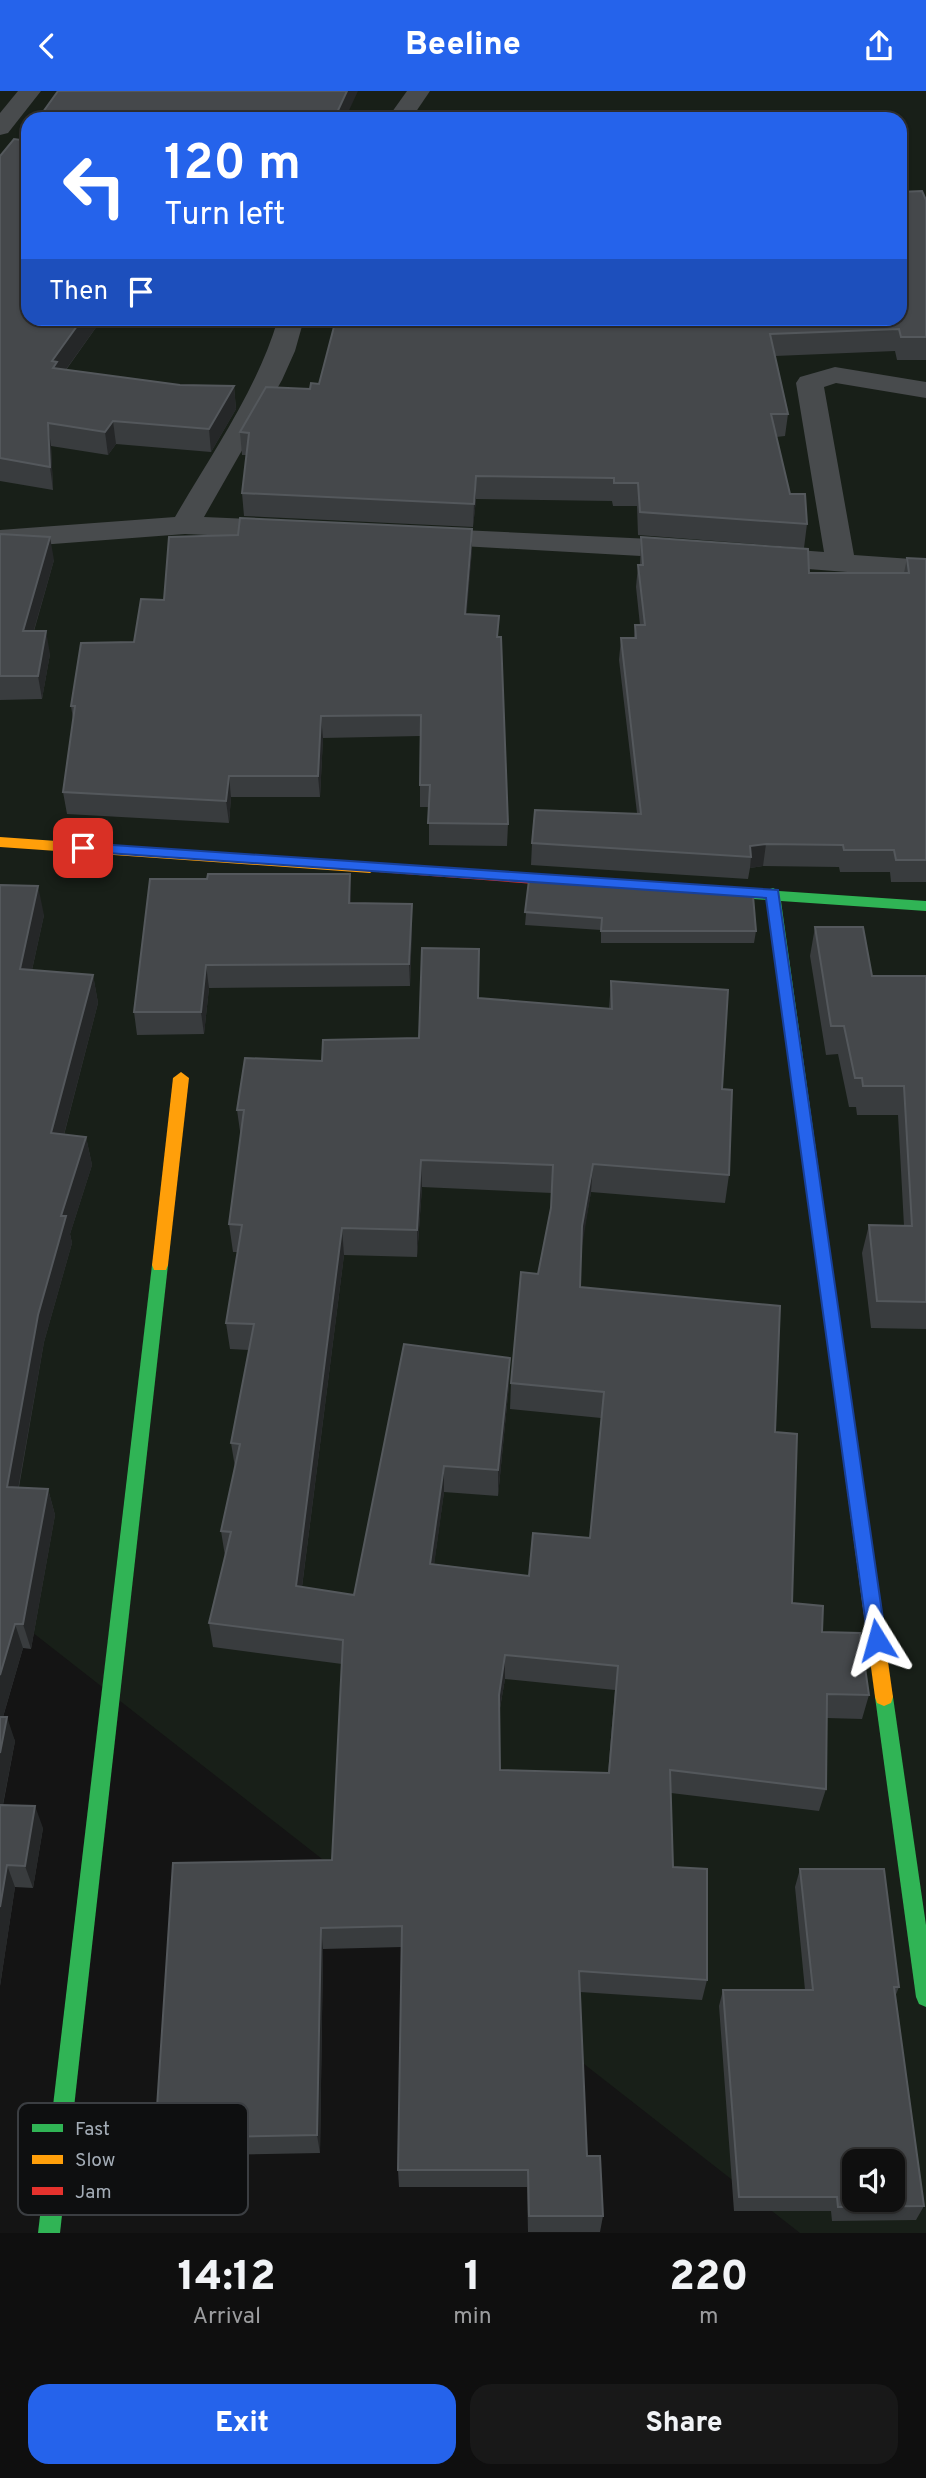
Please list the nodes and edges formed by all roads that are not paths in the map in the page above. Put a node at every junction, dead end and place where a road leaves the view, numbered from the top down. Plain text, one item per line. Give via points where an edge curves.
1 (30, 91) edge
2 (419, 91) edge
3 (404, 112) edge
4 (0, 128) edge
5 (288, 326) edge
6 (926, 390) edge
7 (185, 525) junction
8 (320, 532) edge
9 (387, 535) edge
10 (0, 538) edge
11 (841, 564) junction
12 (926, 569) edge
13 (0, 842) edge
14 (773, 893) junction
15 (926, 907) edge
16 (181, 1078) dead end
17 (926, 1997) edge
18 (63, 2103) edge
19 (50, 2215) edge
20 (48, 2233) edge

1 - 4 street
2 - 3 street
5 - 7 street via 268,380
6 - 11 street via 835,375 810,383
7 - 8 street
7 - 10 street
9 - 11 street via 685,549
11 - 12 street
13 - 14 street
14 - 15 street
14 - 17 street
16 - 18 street
19 - 20 street

